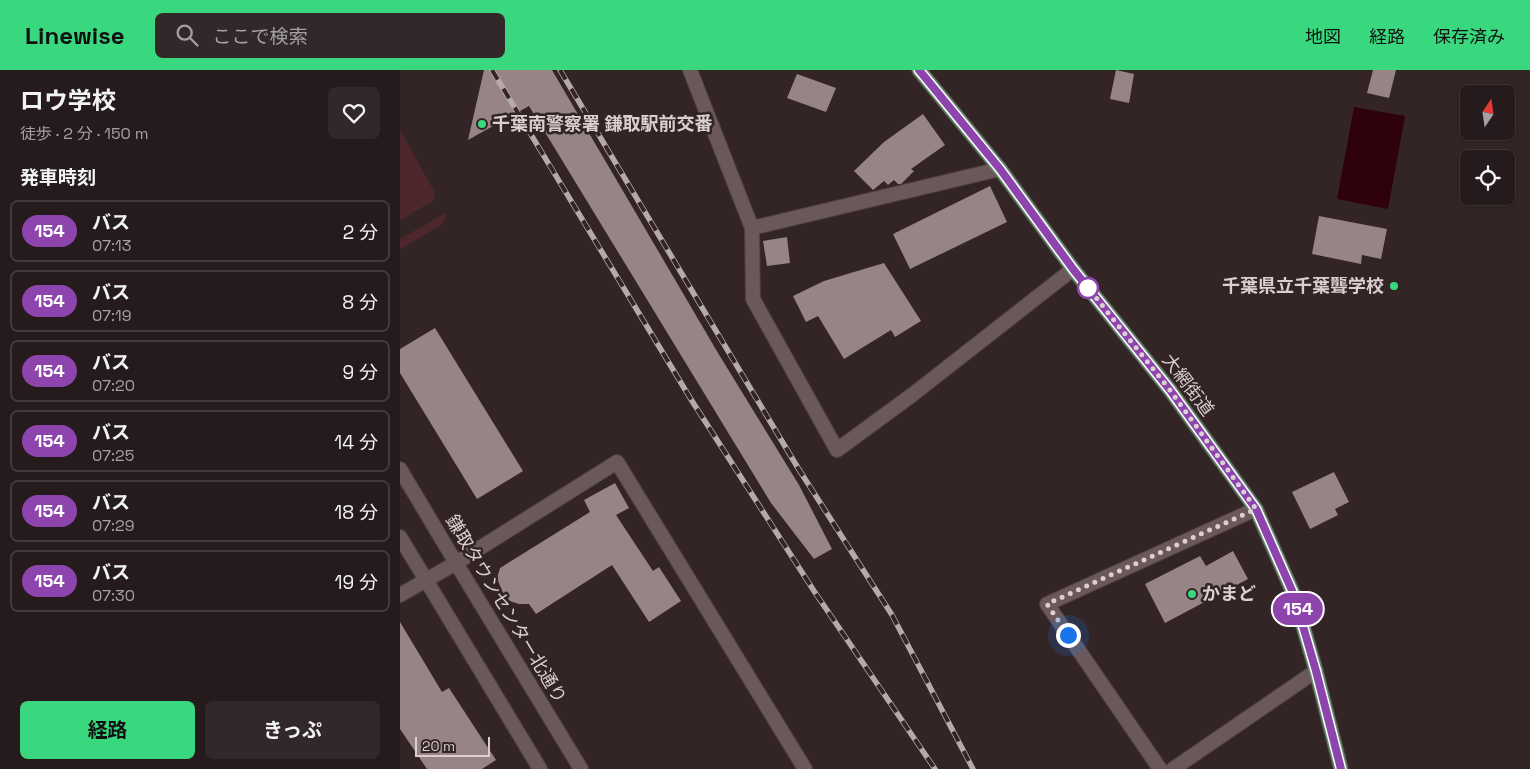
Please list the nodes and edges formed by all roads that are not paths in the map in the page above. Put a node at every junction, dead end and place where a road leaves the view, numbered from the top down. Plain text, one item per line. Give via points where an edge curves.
1 (690, 70) edge
2 (919, 70) edge
3 (1000, 169) junction
4 (752, 228) junction
5 (1073, 269) junction
6 (400, 469) edge
7 (1256, 509) junction
8 (400, 537) edge
9 (456, 563) junction
10 (426, 580) junction
11 (400, 596) edge
12 (1316, 671) junction
13 (540, 769) edge
14 (581, 769) edge
15 (805, 769) edge
16 (1160, 769) edge
17 (1173, 769) edge
18 (1341, 769) edge

1 - 4 street
2 - 3 main road, 大網街道
3 - 4 street
3 - 5 main road, 大網街道
4 - 5 street via 753,299 837,450
5 - 7 main road, 大網街道 via 1170,390
6 - 9 street, 鎌取タウンセンター北通り
7 - 12 main road, 大網街道 via 1294,595
7 - 16 street via 1047,604
8 - 10 street
9 - 10 street
9 - 14 street, 鎌取タウンセンター北通り
9 - 15 street via 617,462
10 - 11 street
10 - 13 street
12 - 17 street
12 - 18 main road, 大網街道

